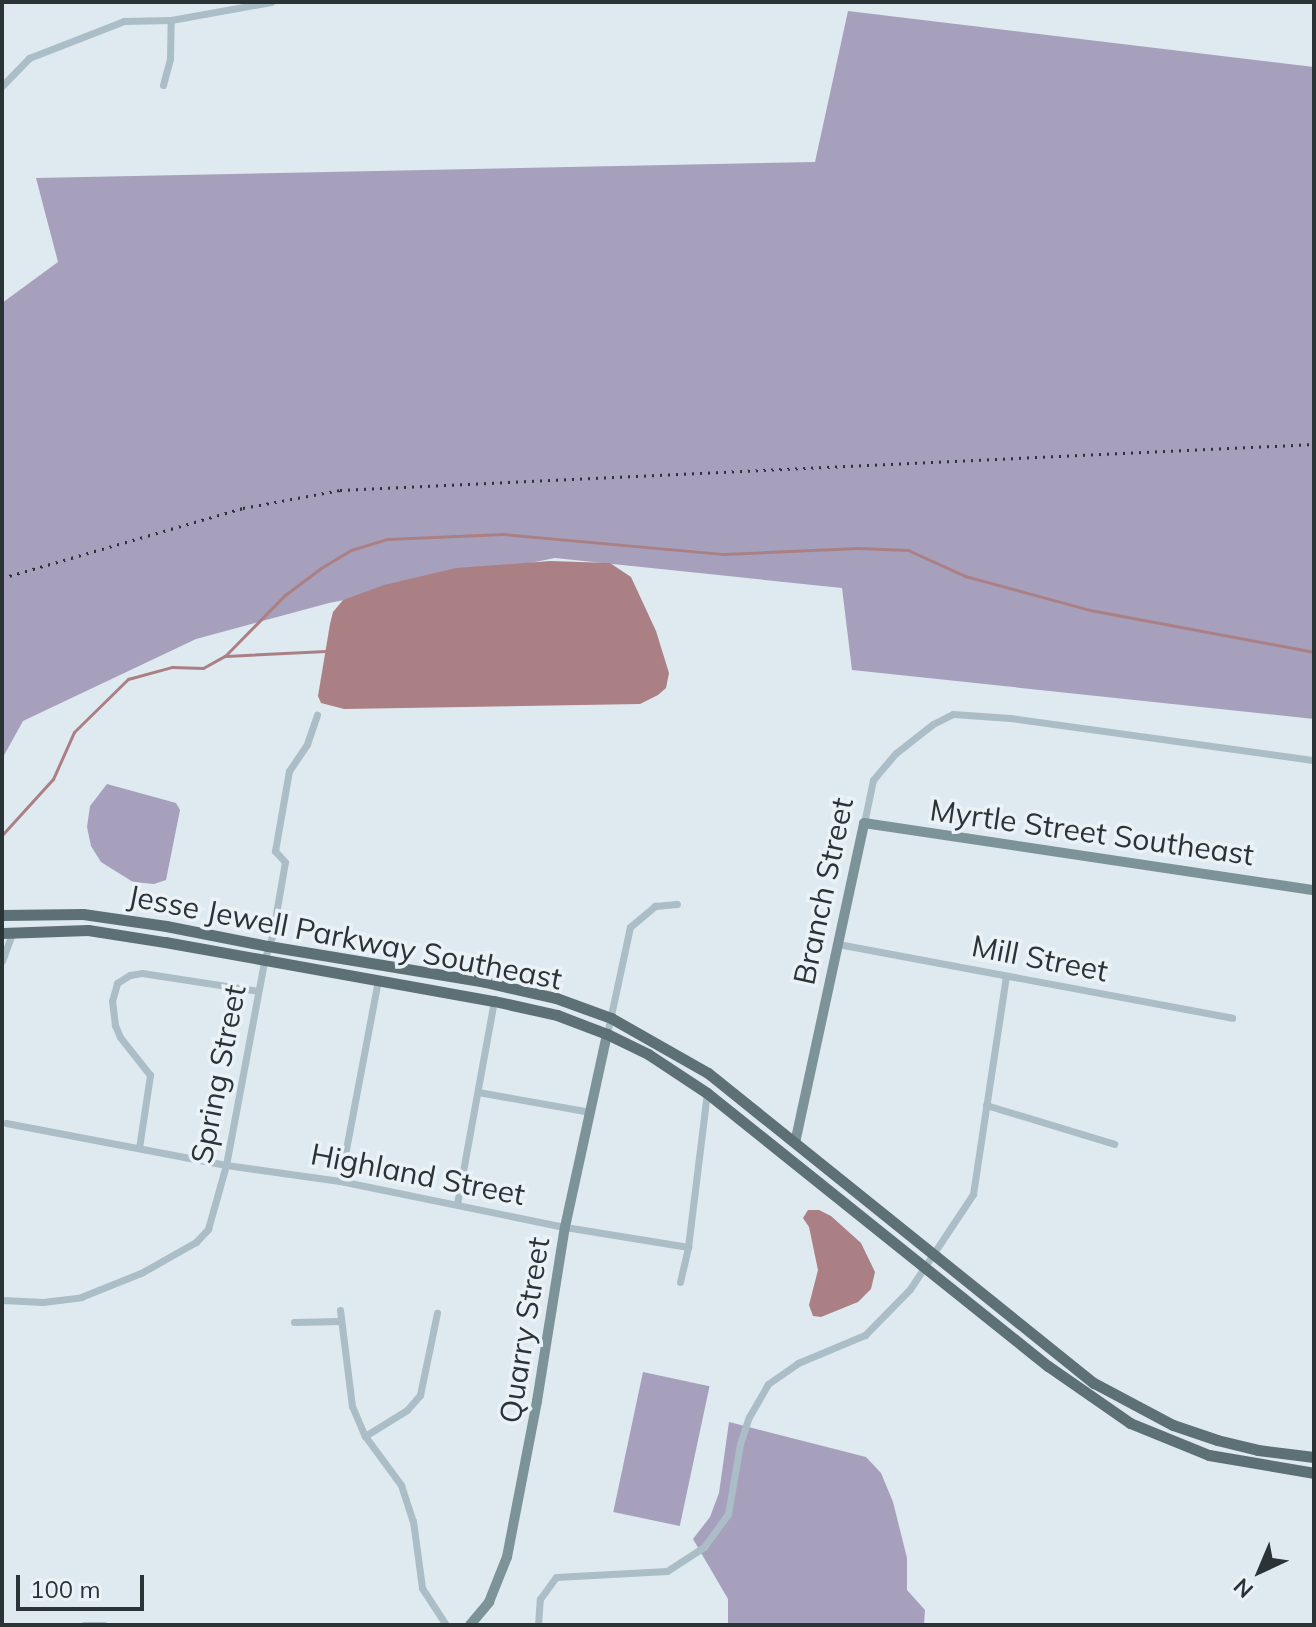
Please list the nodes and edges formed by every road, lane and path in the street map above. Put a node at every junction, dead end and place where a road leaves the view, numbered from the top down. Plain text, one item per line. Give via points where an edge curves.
1 (271, 2) edge
2 (171, 20) junction
3 (163, 85) dead end
4 (2, 86) edge
5 (317, 715) dead end
6 (1314, 760) edge
7 (864, 823) junction
8 (1314, 890) edge
9 (677, 904) dead end
10 (2, 915) edge
11 (7, 932) edge
12 (838, 944) junction
13 (268, 946) junction
14 (2, 961) edge
15 (264, 961) junction
16 (1006, 976) junction
17 (378, 980) junction
18 (258, 991) junction
19 (494, 1001) junction
20 (611, 1018) junction
21 (1232, 1018) dead end
22 (607, 1034) junction
23 (478, 1092) junction
24 (707, 1093) junction
25 (986, 1105) junction
26 (590, 1112) junction
27 (6, 1123) dead end
28 (795, 1143) junction
29 (1114, 1144) dead end
30 (139, 1148) junction
31 (226, 1165) junction
32 (340, 1181) junction
33 (457, 1204) junction
34 (565, 1227) junction
35 (688, 1247) junction
36 (935, 1253) junction
37 (925, 1267) junction
38 (680, 1282) dead end
39 (2, 1300) edge
40 (340, 1310) dead end
41 (437, 1313) dead end
42 (341, 1321) junction
43 (294, 1322) dead end
44 (365, 1436) junction
45 (1314, 1457) edge
46 (1314, 1473) edge
47 (84, 1625) edge
48 (104, 1625) edge
49 (446, 1625) edge
50 (470, 1625) edge
51 (538, 1625) edge

1 - 2 street
2 - 3 street
2 - 4 street via 124,21 85,34 29,58
5 - 13 street, Spring Street via 307,744 289,771 275,851 285,862
6 - 7 street, Branch Street via 953,714 896,753 873,780
7 - 8 street, Myrtle Street Southeast
7 - 12 street, Branch Street
9 - 20 street via 655,906 630,927
10 - 13 main road, Jesse Jewell Parkway Southeast via 83,914
11 - 14 street
11 - 15 main road, Jesse Jewell Parkway Southeast via 88,930
12 - 16 street, Mill Street
12 - 28 street, Branch Street
13 - 15 street, Spring Street
13 - 20 main road, Jesse Jewell Parkway Southeast via 485,982 556,998
15 - 17 main road, Jesse Jewell Parkway Southeast
15 - 18 street, Spring Street
16 - 21 street, Mill Street
16 - 25 street
17 - 19 main road, Jesse Jewell Parkway Southeast
17 - 32 street
18 - 30 street via 142,973 117,983 112,1001 115,1025 150,1075
18 - 31 street, Spring Street
19 - 22 main road, Jesse Jewell Parkway Southeast via 557,1015
19 - 23 street
20 - 22 street
20 - 28 main road, Jesse Jewell Parkway Southeast via 708,1073
22 - 24 main road, Jesse Jewell Parkway Southeast
22 - 26 street, Quarry Street
23 - 26 street
23 - 33 street
24 - 35 street
24 - 37 main road, Jesse Jewell Parkway Southeast
25 - 29 street
25 - 36 street via 973,1194
26 - 34 street, Quarry Street
27 - 30 street, Highland Street
28 - 36 main road, Jesse Jewell Parkway Southeast
30 - 31 street, Highland Street
31 - 32 street, Highland Street
31 - 39 street, Spring Street via 215,1212 196,1242 141,1273 81,1297
32 - 33 street, Highland Street
33 - 34 street, Highland Street
34 - 35 street, Highland Street
34 - 50 street, Quarry Street via 507,1557 489,1602
35 - 38 street
36 - 37 street
36 - 45 main road, Jesse Jewell Parkway Southeast via 1088,1378 1133,1405 1217,1440
37 - 46 main road, Jesse Jewell Parkway Southeast via 1048,1366 1130,1423 1209,1455
37 - 51 street via 891,1312 865,1335 798,1363 768,1384 740,1444 728,1514 704,1547 667,1571 556,1577 540,1599
40 - 42 street
41 - 44 street via 420,1395 407,1410
42 - 43 street
42 - 44 street via 352,1406
44 - 49 street via 401,1485 413,1521 422,1588
47 - 48 street

